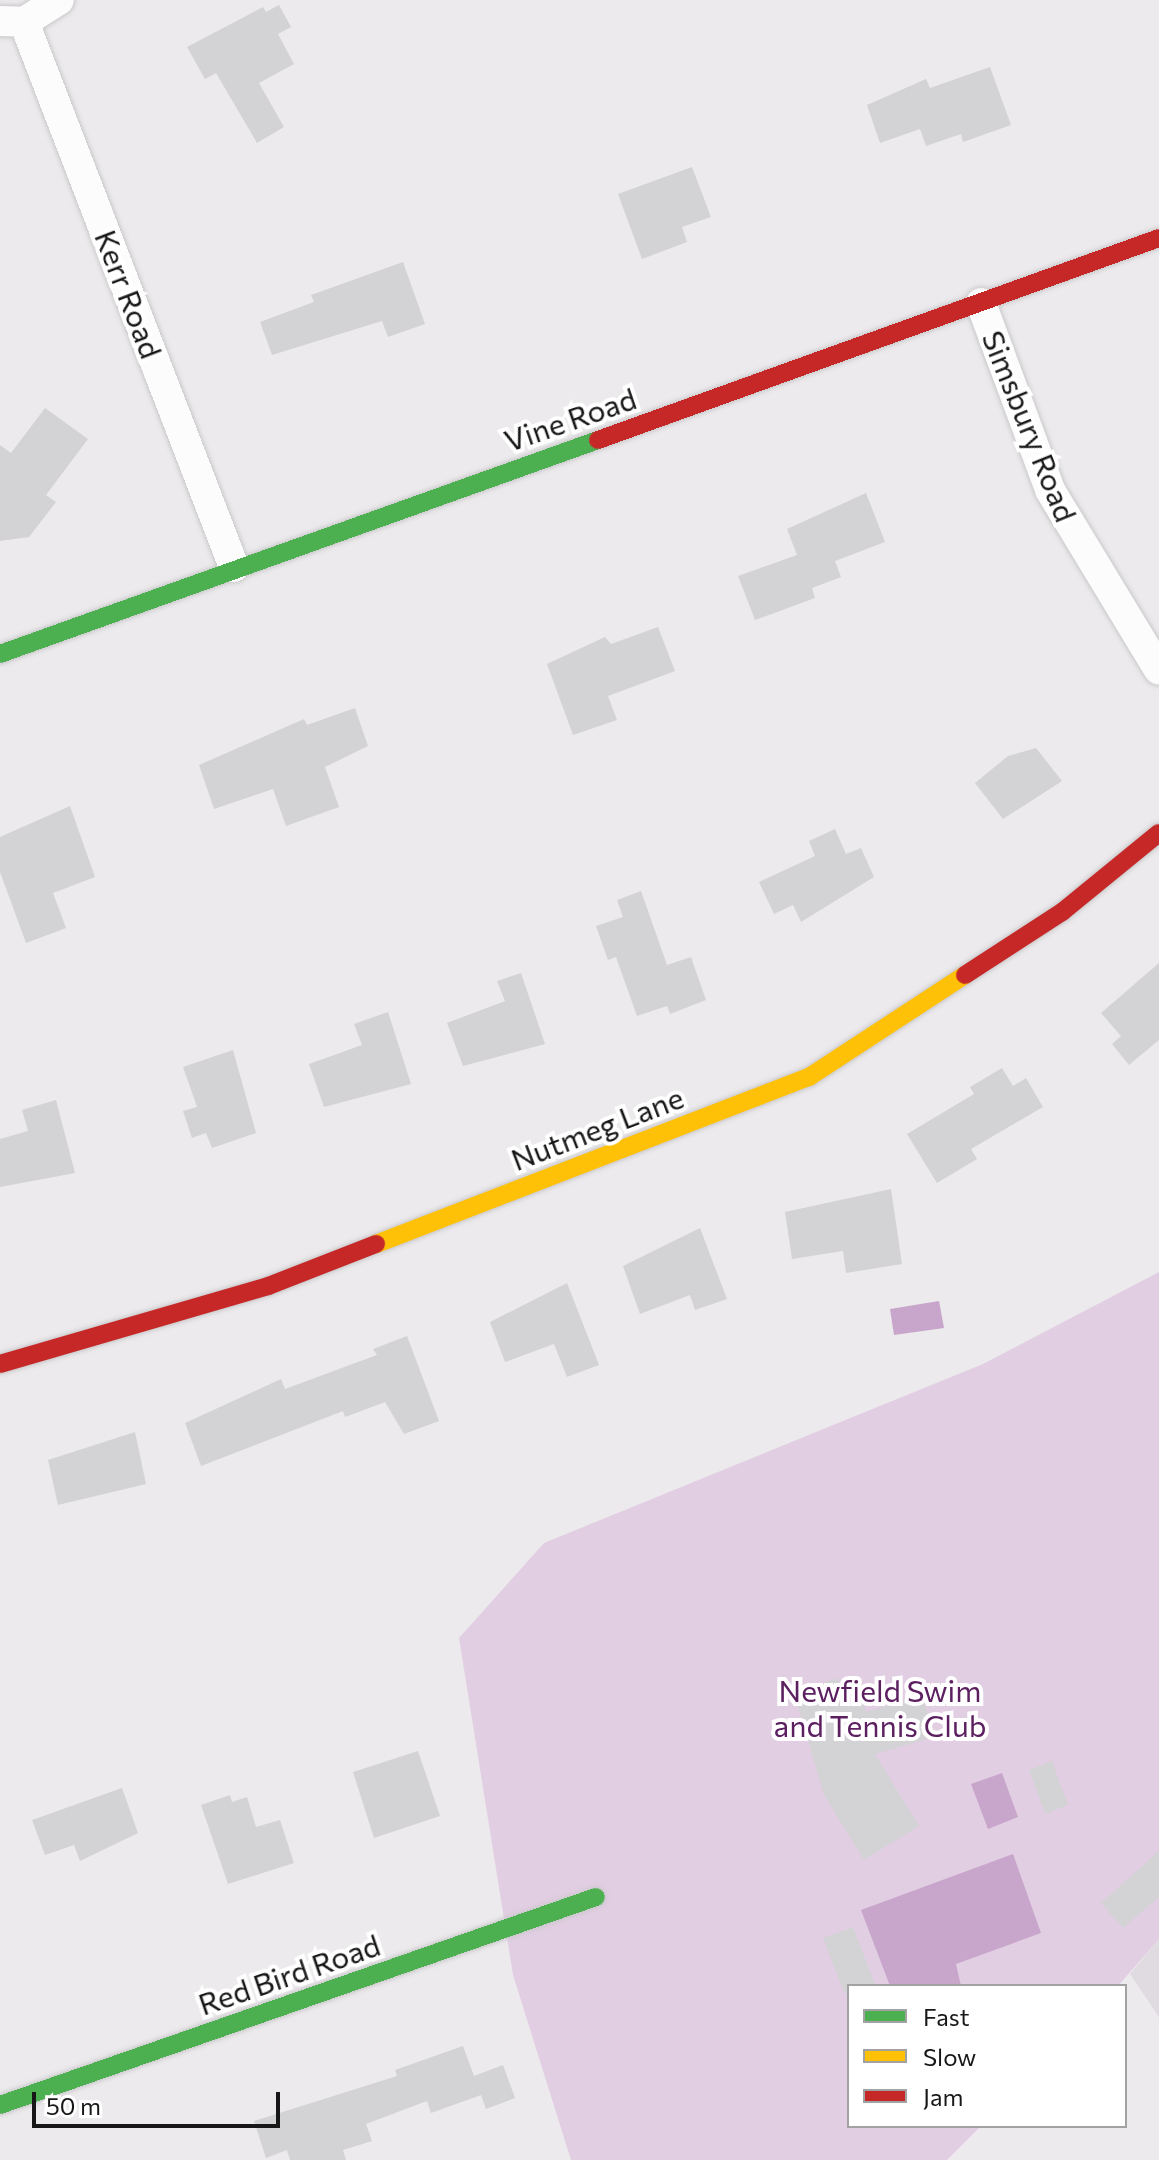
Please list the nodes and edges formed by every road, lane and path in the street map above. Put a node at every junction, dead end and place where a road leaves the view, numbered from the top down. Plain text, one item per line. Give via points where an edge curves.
1 (59, 0) edge
2 (12, 21) edge
3 (1159, 238) edge
4 (981, 303) junction
5 (234, 567) junction
6 (0, 654) edge
7 (1159, 670) edge
8 (1159, 833) edge
9 (0, 1364) edge
10 (596, 1897) dead end
11 (0, 2105) edge

1 - 2 street
2 - 5 street, Kerr Road
3 - 4 street, Vine Road
4 - 5 street, Vine Road
4 - 7 street, Simsbury Road via 1050,490
5 - 6 street, Vine Road
8 - 9 street, Nutmeg Lane via 1062,912 809,1077 268,1286
10 - 11 street, Red Bird Road

